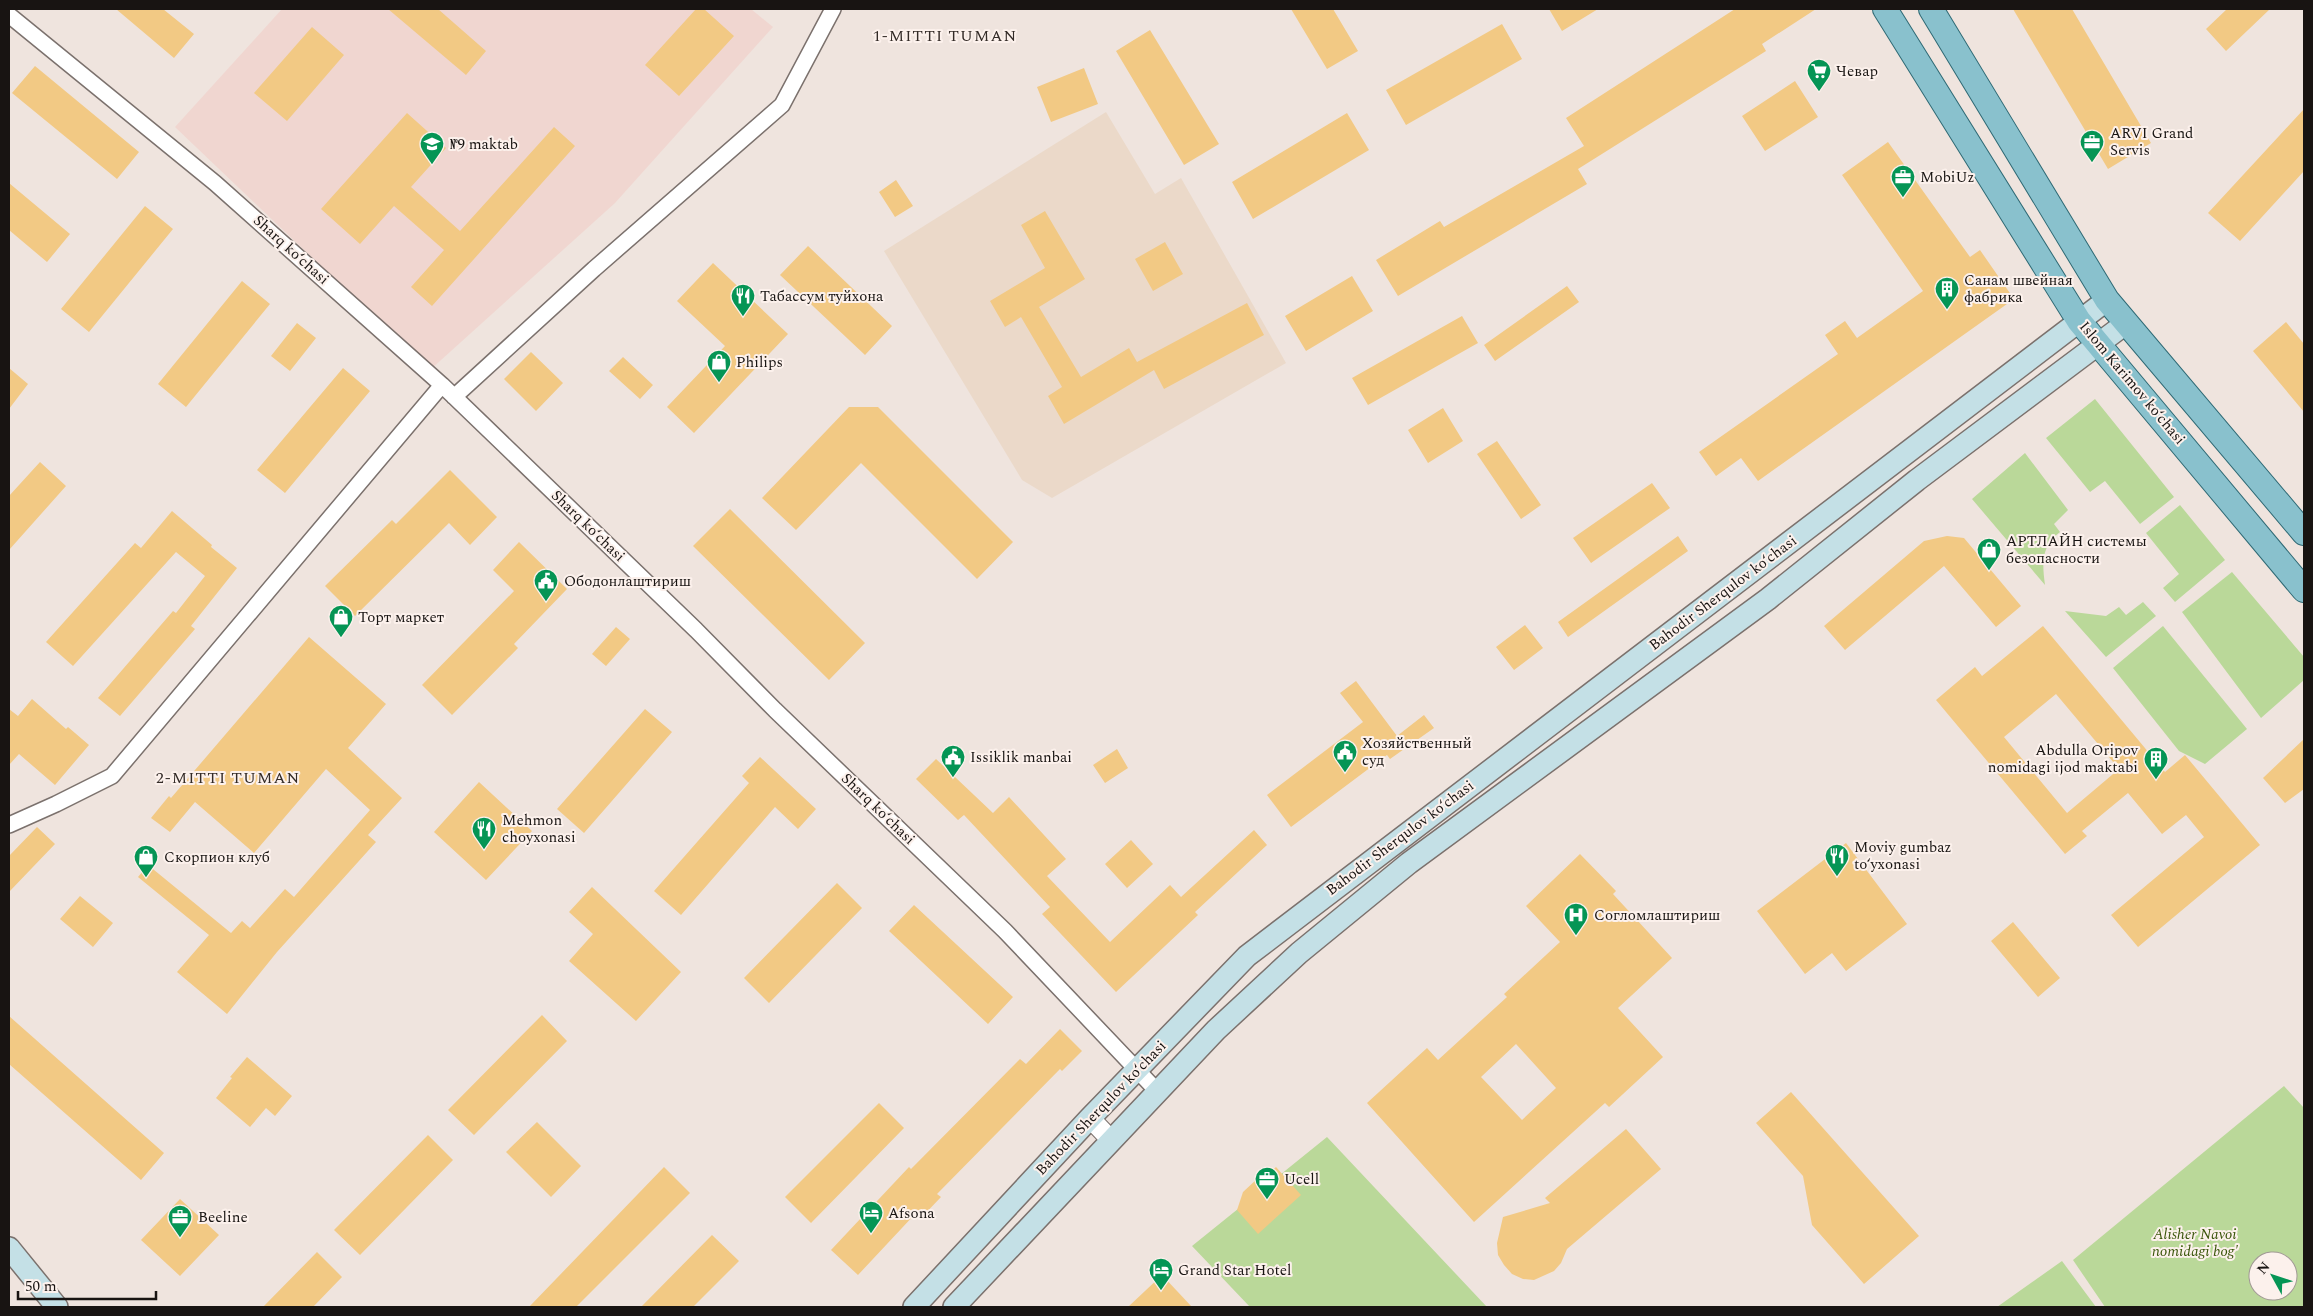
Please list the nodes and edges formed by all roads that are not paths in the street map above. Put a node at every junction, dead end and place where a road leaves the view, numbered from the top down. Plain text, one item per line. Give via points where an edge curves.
1 (833, 9) edge
2 (1885, 9) edge
3 (1931, 9) edge
4 (9, 15) edge
5 (2107, 300) junction
6 (2080, 321) junction
7 (2125, 324) junction
8 (2098, 344) junction
9 (442, 385) junction
10 (454, 397) junction
11 (2304, 533) edge
12 (2304, 590) edge
13 (9, 825) edge
14 (1137, 1070) junction
15 (1157, 1091) junction
16 (1090, 1118) junction
17 (1111, 1140) junction
18 (9, 1248) edge
19 (57, 1307) edge
20 (914, 1307) edge
21 (954, 1307) edge

1 - 10 street via 782,105 594,269
2 - 6 main road, Islom Karimov ko‘chasi
3 - 5 main road
4 - 9 street, Sharq ko‘chasi via 215,183
5 - 6 main road, Bahodir Sherqulov ko‘chasi
5 - 7 main road
6 - 8 main road, Islom Karimov ko‘chasi
6 - 14 main road, Bahodir Sherqulov ko‘chasi via 1247,956
7 - 8 main road, Bahodir Sherqulov ko‘chasi
7 - 11 main road
8 - 12 main road, Islom Karimov ko‘chasi
8 - 15 main road, Bahodir Sherqulov ko‘chasi via 1917,480 1768,600 1409,862 1299,953 1216,1030
9 - 10 street, Sharq ko‘chasi
9 - 13 street via 112,776
10 - 14 street, Sharq ko‘chasi via 1005,931
14 - 15 street, Sharq ko‘chasi
14 - 16 main road, Bahodir Sherqulov ko‘chasi
15 - 17 main road, Bahodir Sherqulov ko‘chasi
16 - 17 street
16 - 20 main road, Bahodir Sherqulov ko‘chasi
17 - 21 main road, Bahodir Sherqulov ko‘chasi
18 - 19 main road

